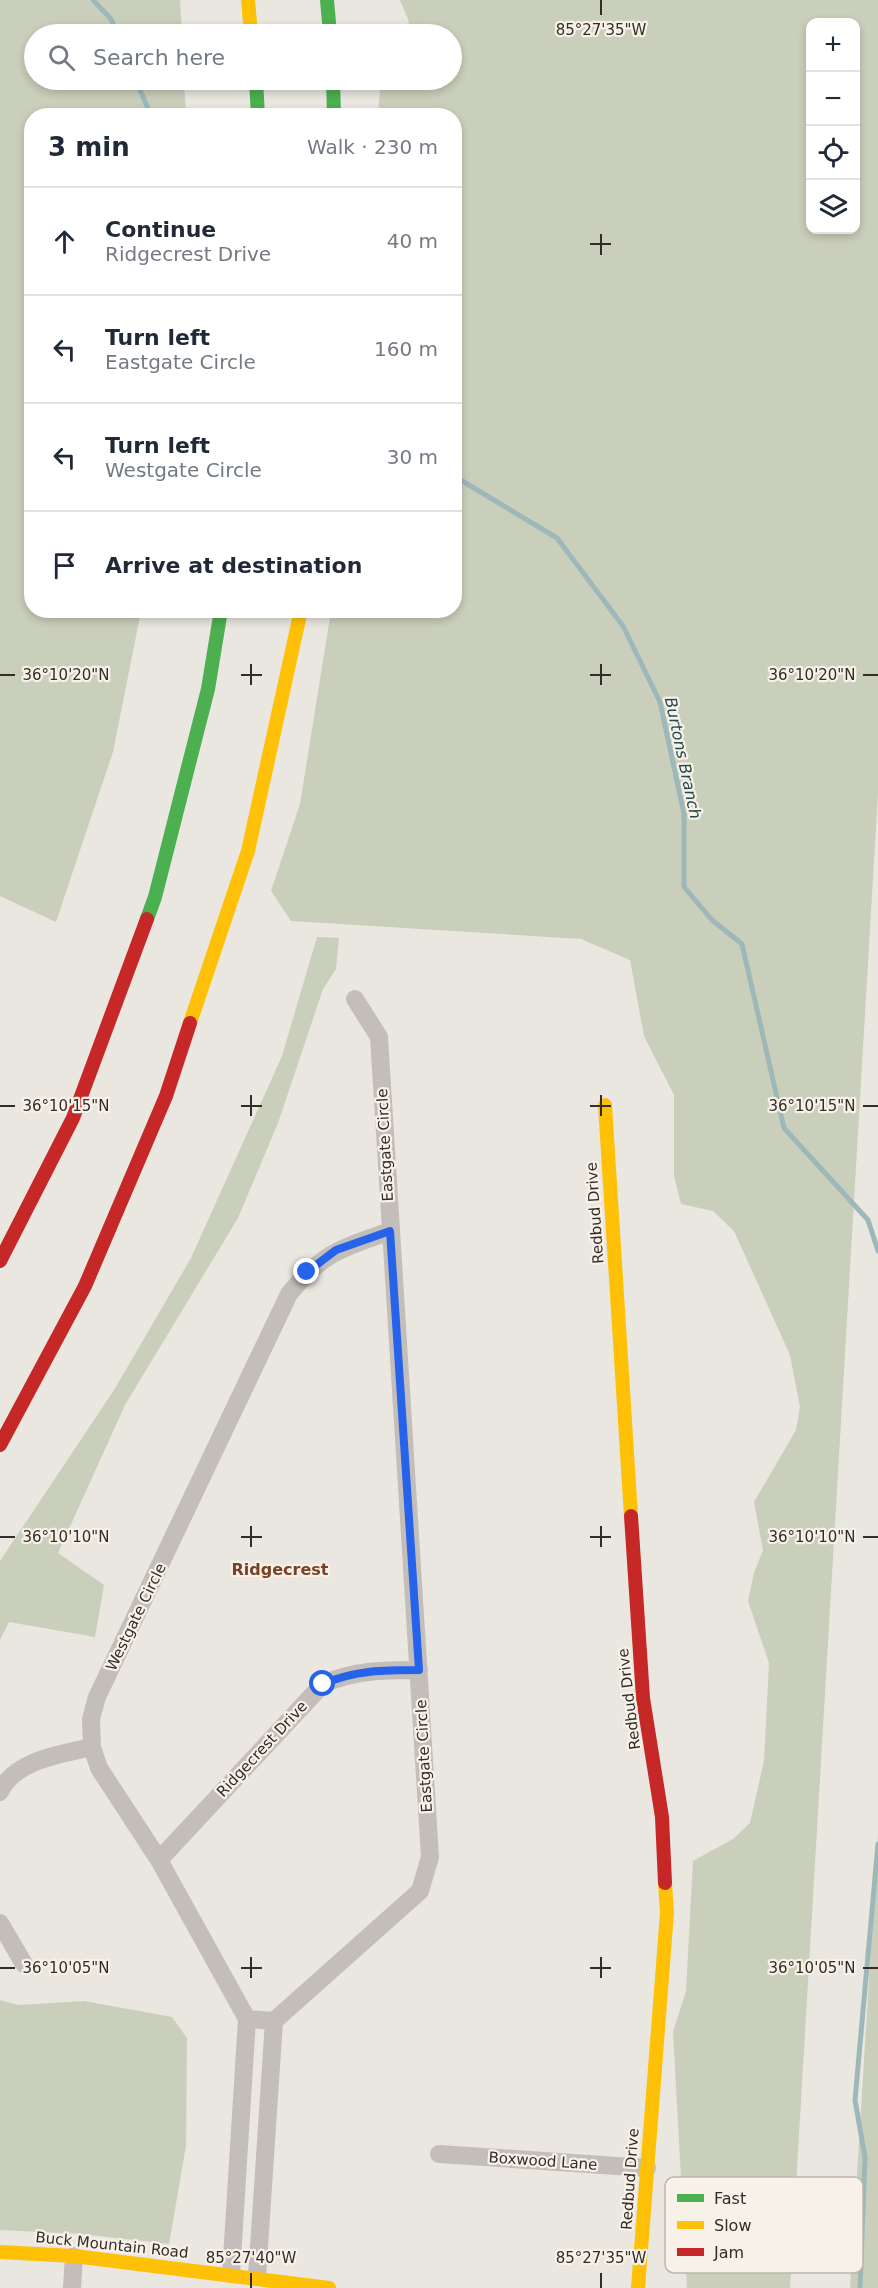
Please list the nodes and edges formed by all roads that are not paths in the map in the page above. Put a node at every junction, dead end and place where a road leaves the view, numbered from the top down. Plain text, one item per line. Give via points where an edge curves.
1 (248, 0) edge
2 (327, 0) edge
3 (250, 24) edge
4 (329, 24) edge
5 (257, 90) edge
6 (333, 90) edge
7 (258, 108) edge
8 (334, 108) edge
9 (220, 618) edge
10 (299, 618) edge
11 (355, 999) dead end
12 (605, 1105) dead end
13 (390, 1231) junction
14 (0, 1261) edge
15 (0, 1445) edge
16 (419, 1670) junction
17 (92, 1747) junction
18 (0, 1792) edge
19 (159, 1860) junction
20 (0, 1923) edge
21 (24, 1965) dead end
22 (247, 2019) junction
23 (274, 2021) junction
24 (439, 2154) dead end
25 (647, 2168) junction
26 (0, 2252) edge
27 (74, 2256) junction
28 (231, 2274) junction
29 (257, 2277) junction
30 (72, 2288) edge
31 (328, 2288) edge
32 (638, 2288) edge

1 - 3 main road
2 - 4 main road
5 - 7 main road
6 - 8 main road
9 - 14 main road via 208,689 155,897 73,1118
10 - 15 main road via 248,851 166,1096 85,1286
11 - 13 street, Eastgate Circle via 379,1037
12 - 25 main road, Redbud Drive via 643,1698 662,1817 667,1913
13 - 16 street, Eastgate Circle
13 - 17 street, Westgate Circle via 336,1250 307,1272 290,1294 98,1697 92,1719
16 - 19 street, Ridgecrest Drive via 372,1670 343,1675 323,1684
16 - 23 street, Eastgate Circle via 430,1857 420,1891
17 - 18 street via 43,1758 5,1780
17 - 19 street, Westgate Circle via 99,1768
19 - 22 street, Westgate Circle
20 - 21 street
22 - 23 street
22 - 28 street
23 - 29 street
24 - 25 street, Boxwood Lane
25 - 32 main road, Redbud Drive
26 - 27 main road, Buck Mountain Road
27 - 28 main road, Buck Mountain Road
27 - 30 street
28 - 29 main road, Buck Mountain Road
29 - 31 main road, Buck Mountain Road

